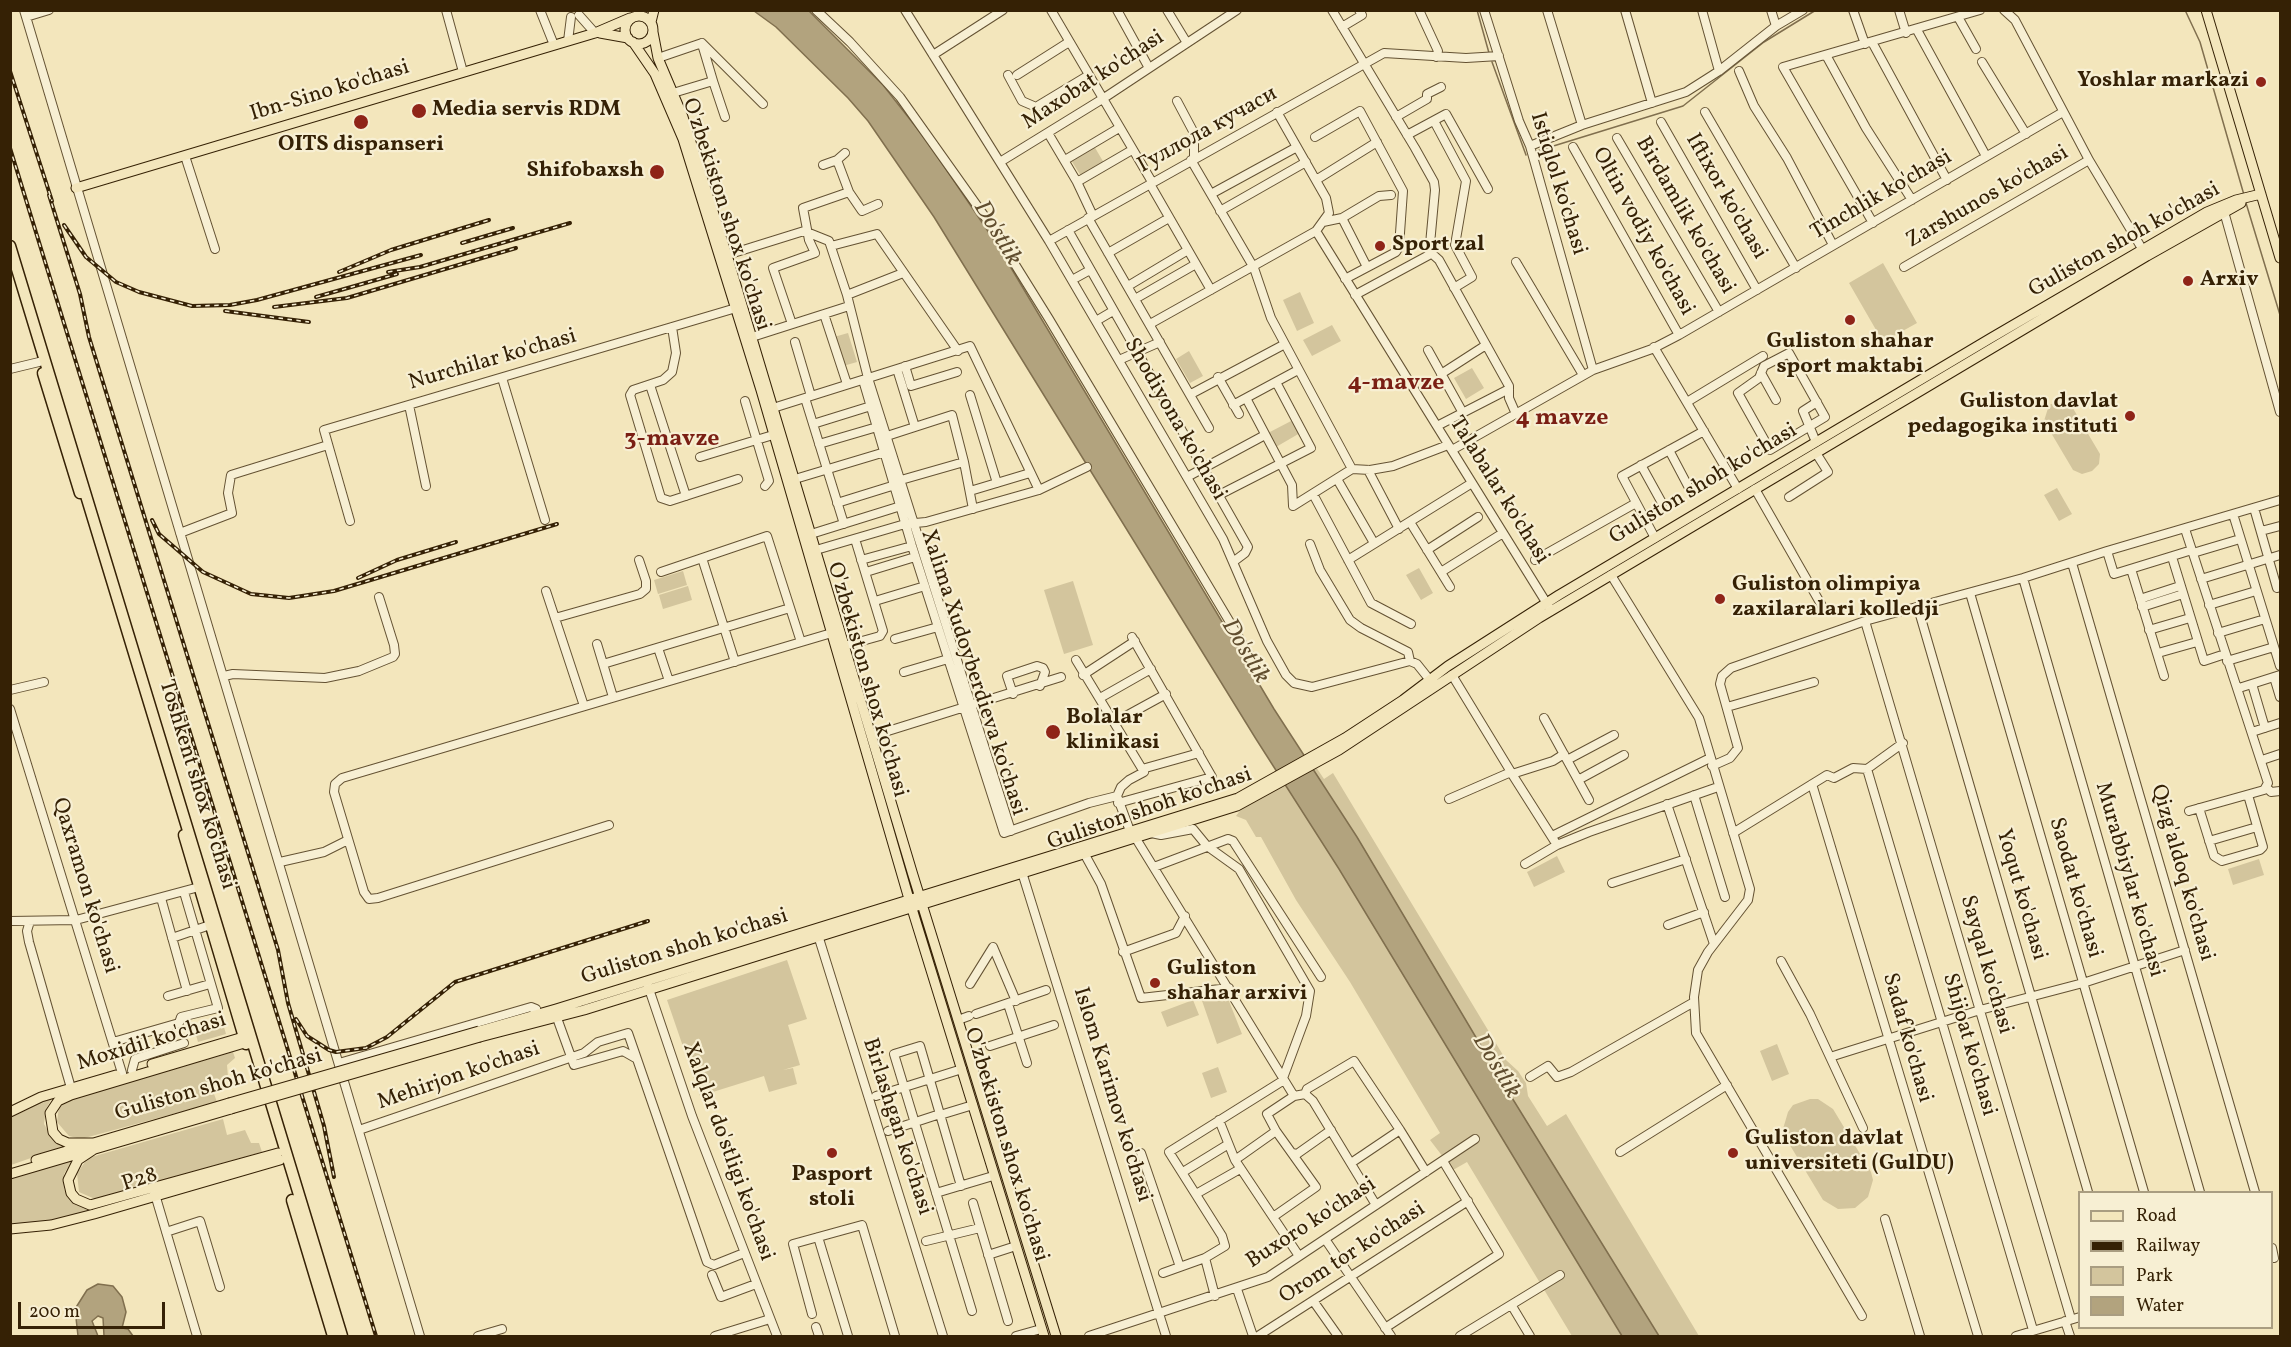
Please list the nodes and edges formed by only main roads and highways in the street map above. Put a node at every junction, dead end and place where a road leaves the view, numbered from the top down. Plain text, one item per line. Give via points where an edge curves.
1 (640, 10) edge
2 (654, 10) edge
3 (2206, 10) edge
4 (631, 18) junction
5 (652, 27) junction
6 (595, 33) junction
7 (630, 40) junction
8 (76, 188) road end
9 (2258, 195) junction
10 (10, 246) edge
11 (2145, 253) junction
12 (2280, 258) edge
13 (10, 267) edge
14 (19, 284) junction
15 (1549, 607) junction
16 (835, 632) junction
17 (1316, 759) junction
18 (1271, 785) junction
19 (1133, 834) junction
20 (1021, 869) junction
21 (909, 880) junction
22 (921, 901) junction
23 (911, 904) junction
24 (211, 912) junction
25 (922, 922) junction
26 (648, 984) junction
27 (479, 1034) junction
28 (248, 1039) junction
29 (10, 1112) edge
30 (92, 1147) junction
31 (279, 1156) junction
32 (10, 1168) edge
33 (10, 1174) edge
34 (154, 1192) junction
35 (10, 1229) edge
36 (318, 1273) junction
37 (1042, 1333) edge
38 (333, 1336) edge
39 (342, 1336) edge
40 (1056, 1336) edge

1 - 4 main road, Ibn-Sino ko'chasi
2 - 5 main road
3 - 9 main road
4 - 5 main road via 643,16
4 - 6 main road, Ibn-Sino ko'chasi
4 - 7 main road via 625,26
5 - 7 main road via 643,43
5 - 16 main road, O'zbekiston shox ko'chasi via 658,58 693,146 795,479
6 - 7 main road
6 - 8 main road, Ibn-Sino ko'chasi
7 - 16 main road, O'zbekiston shox ko'chasi via 651,67 674,114
9 - 11 main road, Guliston shoh ko'chasi via 2223,209
9 - 12 main road
10 - 14 highway, Toshkent shox ko'chasi
11 - 15 main road, Guliston shoh ko'chasi via 1611,575
11 - 15 main road, Guliston shoh ko'chasi via 1655,537
13 - 14 highway, Toshkent shox ko'chasi
14 - 24 highway, Toshkent shox ko'chasi
14 - 24 highway, Toshkent shox ko'chasi via 39,362 199,887
15 - 17 main road, Guliston shoh ko'chasi via 1429,679
15 - 17 main road, Guliston shoh ko'chasi via 1379,725
16 - 21 main road, O'zbekiston shox ko'chasi
16 - 21 main road, O'zbekiston shox ko'chasi via 844,646 872,736
17 - 18 main road, Guliston shoh ko'chasi
18 - 19 main road, Guliston shoh ko'chasi
18 - 19 main road, Guliston shoh ko'chasi via 1237,806
19 - 20 main road, Guliston shoh ko'chasi
19 - 20 main road, Guliston shoh ko'chasi via 1084,854
20 - 22 main road, Guliston shoh ko'chasi
21 - 22 main road, O'zbekiston shox ko'chasi
21 - 23 main road, O'zbekiston shox ko'chasi
22 - 23 main road, Guliston shoh ko'chasi
22 - 25 main road, O'zbekiston shox ko'chasi
23 - 25 main road, O'zbekiston shox ko'chasi
23 - 26 main road, Guliston shoh ko'chasi
24 - 28 highway, Toshkent shox ko'chasi
24 - 28 highway, Toshkent shox ko'chasi via 210,925
25 - 37 main road, O'zbekiston shox ko'chasi via 993,1176
25 - 40 main road, O'zbekiston shox ko'chasi via 958,1020
26 - 27 main road, Guliston shoh ko'chasi
26 - 27 main road, Guliston shoh ko'chasi via 557,1018
27 - 30 main road, Guliston shoh ko'chasi, bridge
28 - 29 main road, Moxidil ko'chasi via 41,1097
28 - 30 main road, Guliston shoh ko'chasi via 58,1101 50,1113 53,1132 68,1143
28 - 31 highway, Toshkent shox ko'chasi
28 - 36 highway, Toshkent shox ko'chasi
30 - 32 main road, Guliston shoh ko'chasi
30 - 33 main road, Guliston shoh ko'chasi
30 - 34 main road, Guliston shoh ko'chasi via 69,1175 69,1188 76,1199 90,1205
31 - 34 main road, Р28
31 - 36 highway, Toshkent shox ko'chasi
34 - 35 main road, Р28 via 51,1225
36 - 38 highway, Toshkent shox ko'chasi
36 - 39 highway, Toshkent shox ko'chasi

